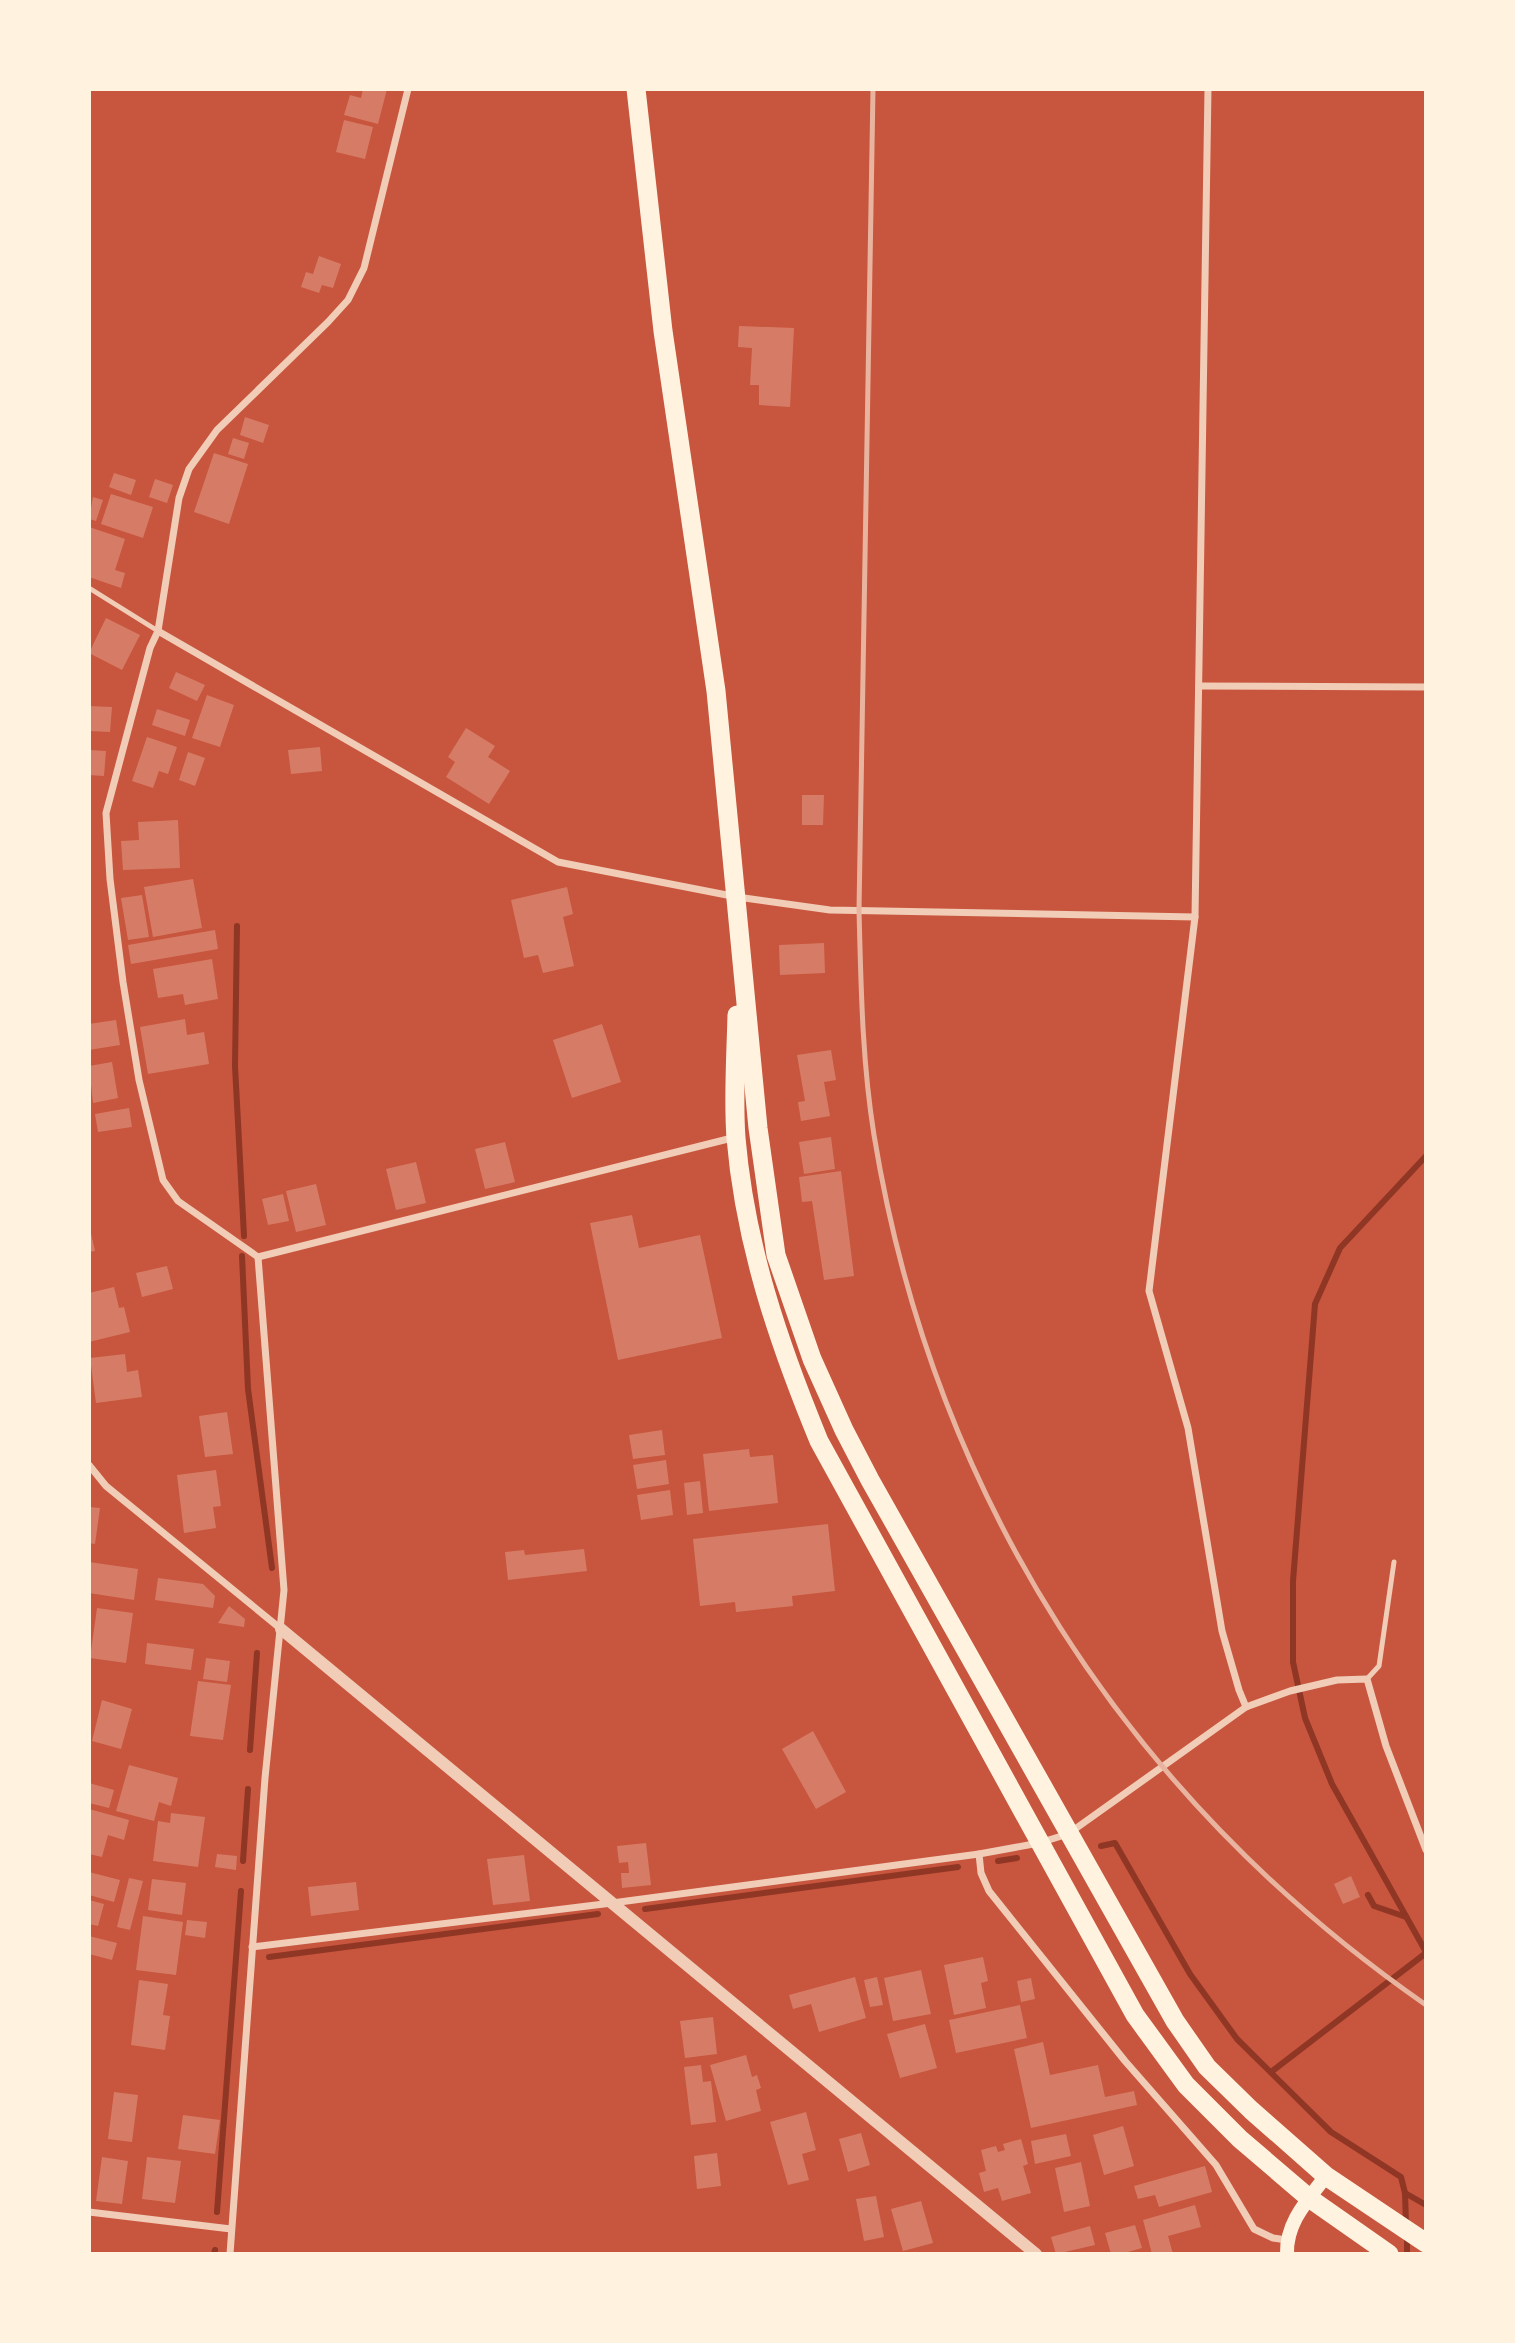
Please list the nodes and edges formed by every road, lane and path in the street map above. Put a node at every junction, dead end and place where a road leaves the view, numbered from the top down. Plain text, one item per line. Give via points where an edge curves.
1 (408, 89) edge
2 (636, 89) edge
3 (1208, 89) edge
4 (89, 588) edge
5 (158, 631) junction
6 (1199, 686) junction
7 (1426, 687) edge
8 (737, 897) junction
9 (1195, 917) junction
10 (736, 1137) junction
11 (258, 1257) junction
12 (89, 1465) edge
13 (1394, 1562) dead end
14 (281, 1629) junction
15 (1367, 1679) junction
16 (1246, 1707) junction
17 (1068, 1834) junction
18 (1039, 1843) junction
19 (1426, 1850) edge
20 (979, 1854) junction
21 (612, 1903) junction
22 (252, 1947) junction
23 (1326, 2176) junction
24 (1310, 2198) junction
25 (89, 2212) edge
26 (232, 2229) junction
27 (1426, 2244) edge
28 (1287, 2247) edge
29 (1382, 2250) edge
30 (230, 2254) edge
31 (1036, 2254) edge

1 - 5 street via 364,268 348,300 217,430 189,469 179,498
2 - 8 highway via 663,331 716,691
3 - 6 street
4 - 5 lane
5 - 8 street via 558,862
5 - 11 street via 106,813 125,994 163,1180 178,1201
6 - 7 street
6 - 9 street
8 - 9 street via 830,910
8 - 10 highway
8 - 17 highway via 758,1128 776,1255 812,1359 870,1480
9 - 16 street via 1149,1292 1188,1428 1222,1631
10 - 11 street
10 - 18 highway via 748,1224 768,1307 819,1441
11 - 14 street via 284,1590
12 - 14 street via 106,1486
13 - 15 lane via 1379,1667
14 - 21 street
14 - 22 street
15 - 16 street via 1337,1680
15 - 19 street via 1386,1746
16 - 17 street
17 - 18 street
17 - 23 highway via 1175,2021 1207,2067
18 - 20 street
18 - 24 highway via 1135,2015 1186,2085 1240,2139
20 - 21 street
20 - 28 street via 989,1891 1125,2061 1216,2165 1254,2229
21 - 22 street
21 - 31 street
22 - 26 street
23 - 24 main road
23 - 27 highway
24 - 28 main road via 1297,2213
24 - 29 highway
25 - 26 street
26 - 30 street

